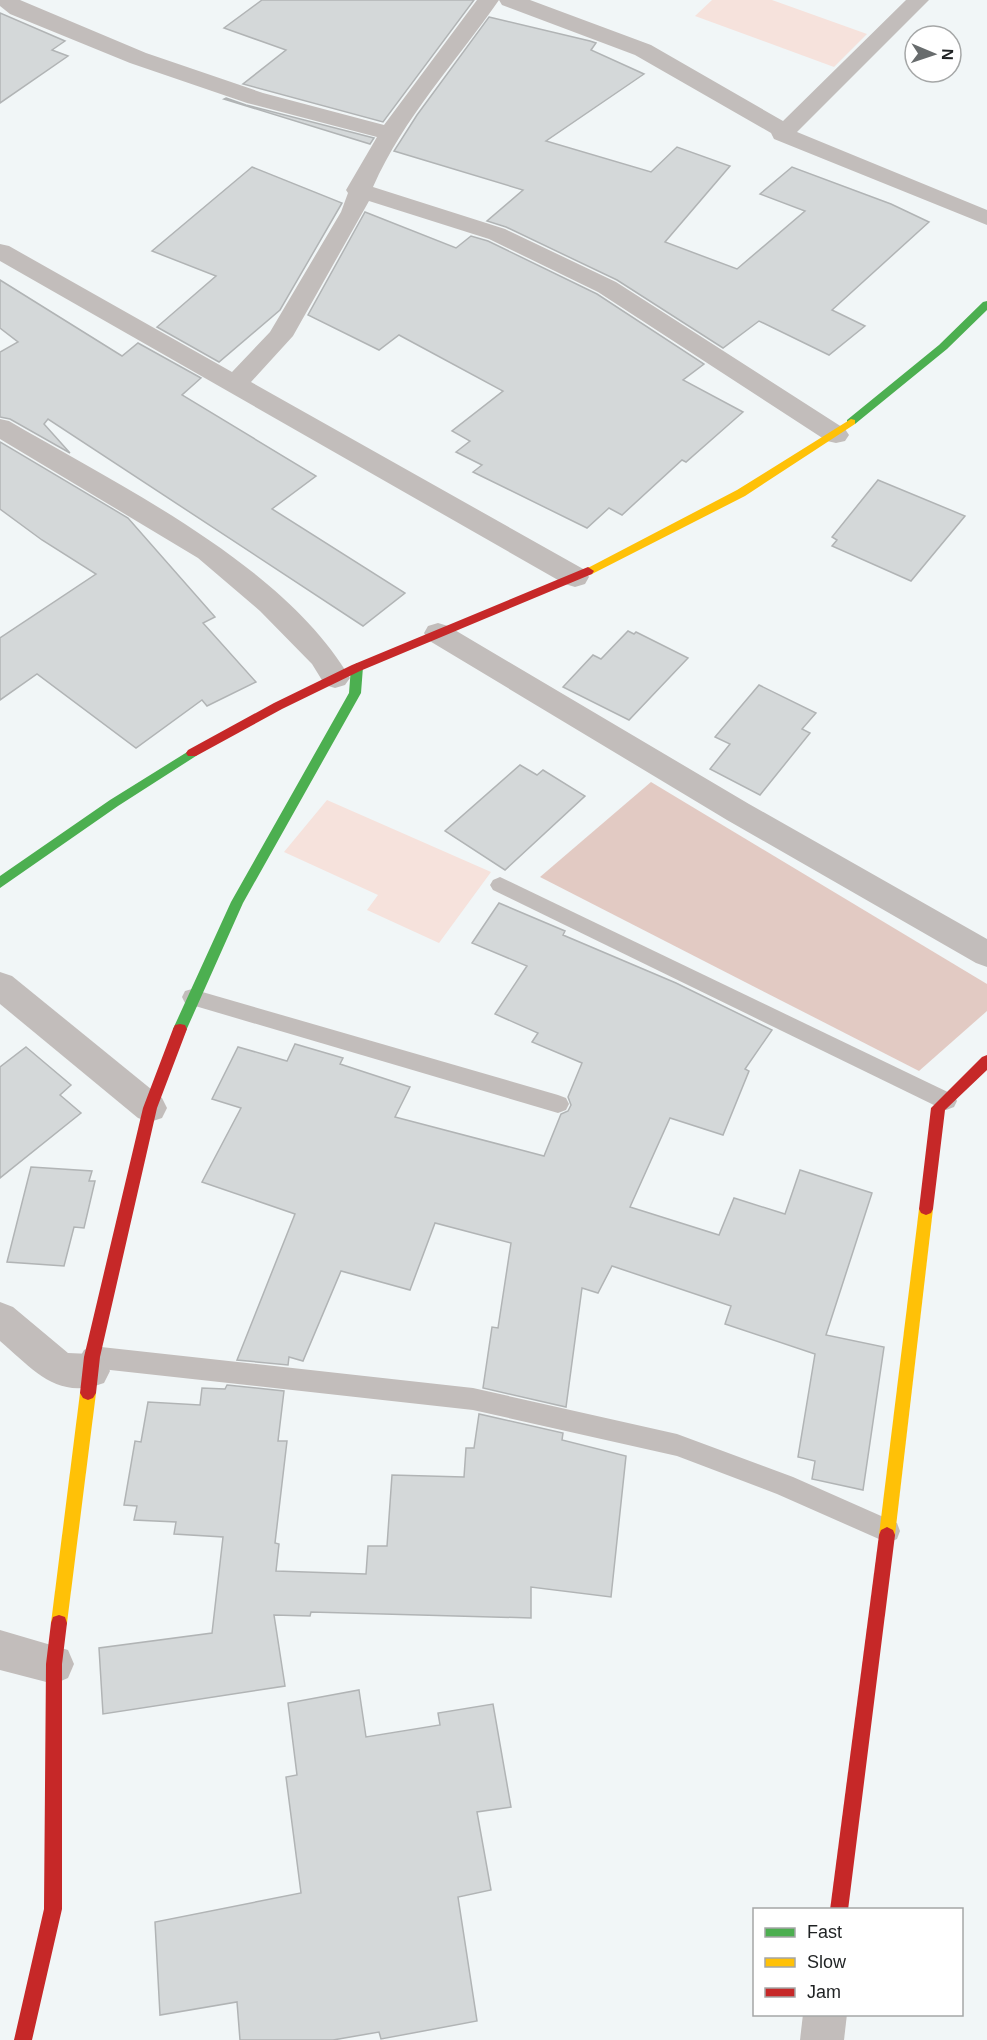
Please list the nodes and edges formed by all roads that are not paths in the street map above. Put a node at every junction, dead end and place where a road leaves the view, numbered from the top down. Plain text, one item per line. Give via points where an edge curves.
1 (6, 0) edge
2 (488, 0) edge
3 (510, 0) edge
4 (918, 0) edge
5 (784, 131) junction
6 (390, 134) junction
7 (358, 190) junction
8 (987, 218) edge
9 (0, 252) edge
10 (987, 304) edge
11 (235, 384) junction
12 (0, 428) edge
13 (836, 435) junction
14 (575, 577) junction
15 (438, 633) junction
16 (346, 673) junction
17 (0, 882) edge
18 (500, 885) dead end
19 (987, 954) edge
20 (0, 985) edge
21 (192, 997) junction
22 (987, 1061) edge
23 (946, 1101) junction
24 (558, 1104) dead end
25 (150, 1108) junction
26 (0, 1318) edge
27 (91, 1364) junction
28 (888, 1531) junction
29 (0, 1650) edge
30 (54, 1664) junction
31 (839, 1908) edge
32 (825, 2016) edge
33 (23, 2040) edge
34 (822, 2040) edge

1 - 6 street via 18,9 138,58 255,99
2 - 6 street
3 - 5 street via 643,50
4 - 5 street
5 - 8 street via 782,134
6 - 7 street
7 - 11 street via 353,212 280,336
7 - 13 street via 497,234 598,282
9 - 11 street
10 - 13 street via 956,337
11 - 14 street
12 - 16 street via 208,551 270,604 323,657
13 - 14 street via 694,521
14 - 15 street
15 - 16 street
15 - 19 street via 738,812
16 - 17 street via 252,720 154,776
16 - 21 street via 355,693 237,902
18 - 23 lane
20 - 25 street
21 - 24 lane
21 - 25 street
22 - 23 street
23 - 28 street via 938,1108
25 - 27 street
26 - 27 street via 60,1371
27 - 28 lane via 473,1398 677,1445 784,1485
27 - 30 street
28 - 31 street
29 - 30 street
30 - 33 street via 53,1909
32 - 34 street

